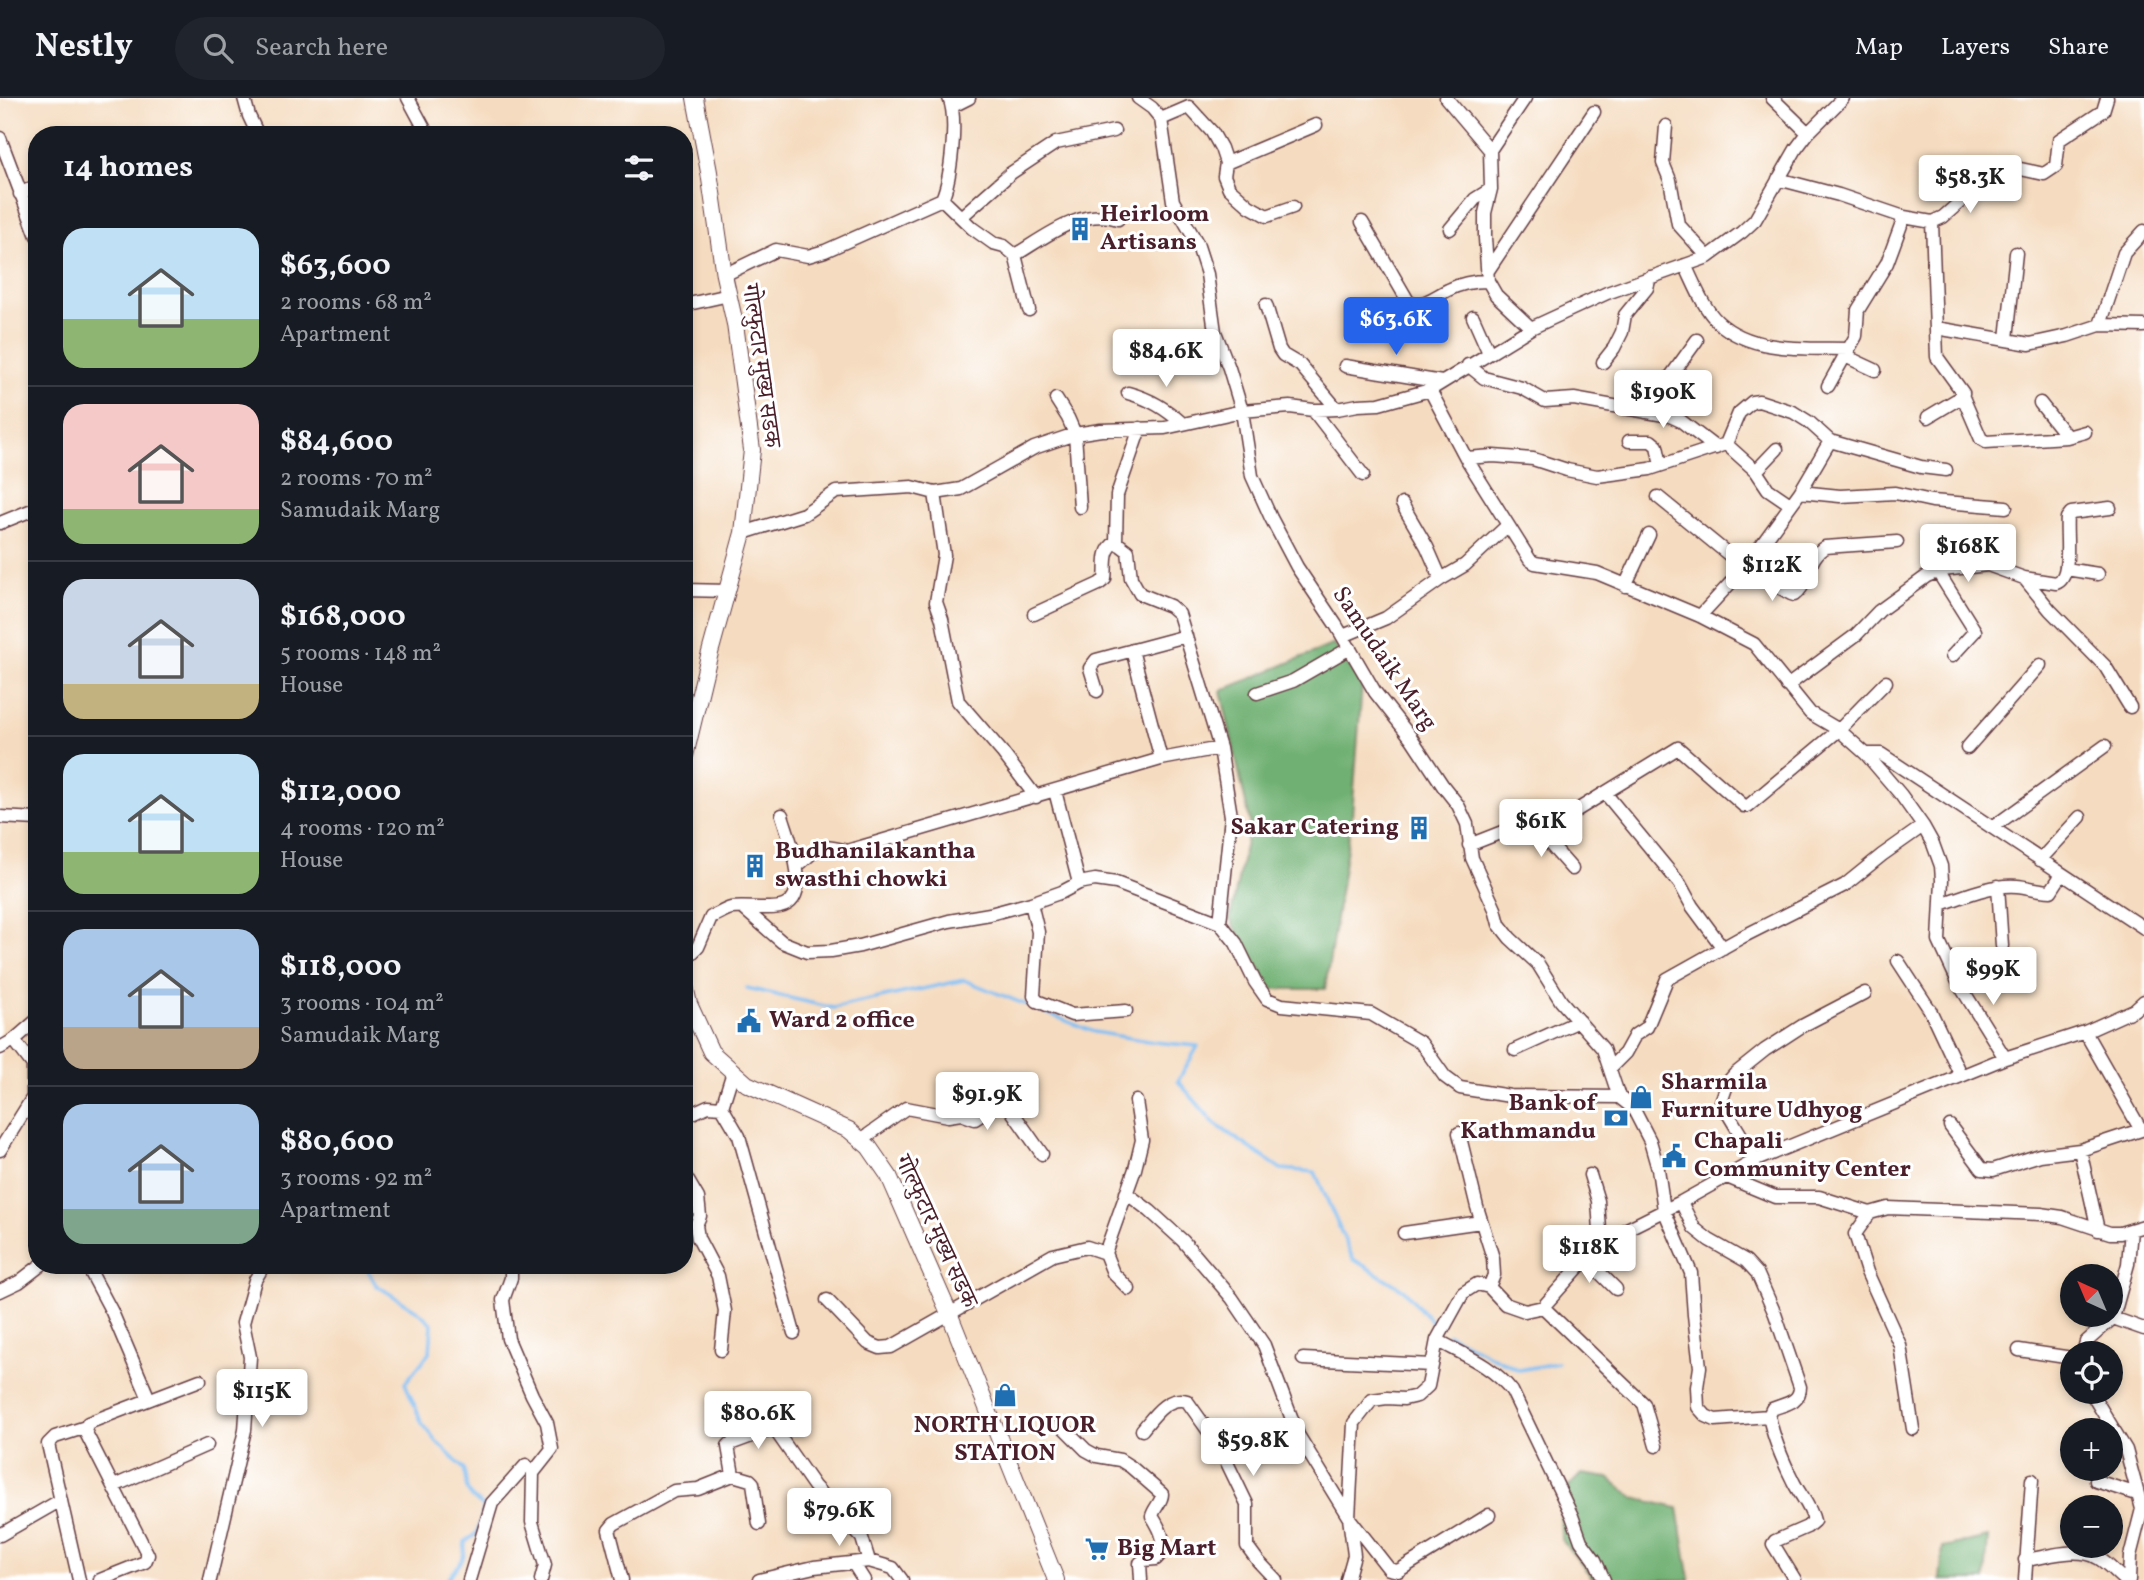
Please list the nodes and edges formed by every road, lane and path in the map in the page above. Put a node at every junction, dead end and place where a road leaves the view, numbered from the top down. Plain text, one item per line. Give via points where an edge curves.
1 (244, 98) edge
2 (408, 98) edge
3 (695, 98) edge
4 (970, 98) edge
5 (1138, 98) edge
6 (1446, 98) edge
7 (1525, 98) edge
8 (1772, 98) edge
9 (1843, 98) edge
10 (2107, 98) edge
11 (951, 102) edge
12 (1188, 102) edge
13 (1594, 111) dead end
14 (1161, 119) junction
15 (1316, 125) dead end
16 (1666, 125) dead end
17 (254, 126) edge
18 (423, 126) edge
19 (1114, 131) dead end
20 (1808, 133) junction
21 (0, 138) edge
22 (1490, 150) junction
23 (1226, 163) junction
24 (1778, 179) junction
25 (1491, 189) junction
26 (28, 190) edge
27 (20, 194) junction
28 (942, 200) junction
29 (1293, 207) dead end
30 (28, 214) edge
31 (961, 217) junction
32 (1904, 217) junction
33 (1118, 219) dead end
34 (1362, 222) dead end
35 (1932, 222) junction
36 (1450, 229) dead end
37 (2144, 232) edge
38 (2016, 253) dead end
39 (1014, 255) junction
40 (1708, 257) junction
41 (1685, 265) junction
42 (724, 275) junction
43 (1488, 277) junction
44 (1650, 277) junction
45 (729, 295) junction
46 (693, 303) edge
47 (1266, 305) dead end
48 (1029, 310) dead end
49 (1473, 317) dead end
50 (2100, 325) junction
51 (2144, 326) edge
52 (1531, 328) junction
53 (1936, 328) junction
54 (2007, 339) junction
55 (1697, 340) dead end
56 (1489, 353) junction
57 (1847, 353) junction
58 (1604, 362) dead end
59 (1468, 365) junction
60 (1345, 366) dead end
61 (1875, 370) dead end
62 (1442, 382) junction
63 (1828, 386) dead end
64 (1430, 390) junction
65 (1128, 393) dead end
66 (1962, 396) junction
67 (1056, 399) dead end
68 (2040, 403) dead end
69 (1337, 409) junction
70 (1313, 410) junction
71 (1242, 411) junction
72 (1645, 412) junction
73 (1928, 417) dead end
74 (1183, 424) junction
75 (1140, 428) junction
76 (2085, 432) dead end
77 (1075, 434) junction
78 (2067, 438) junction
79 (1629, 441) dead end
80 (1830, 441) junction
81 (1721, 446) junction
82 (1777, 449) dead end
83 (1466, 458) junction
84 (1661, 464) junction
85 (1946, 470) dead end
86 (1756, 471) junction
87 (1363, 475) dead end
88 (1800, 492) junction
89 (936, 494) junction
90 (1658, 497) dead end
91 (1402, 504) dead end
92 (1790, 504) junction
93 (1080, 507) dead end
94 (2006, 507) dead end
95 (2110, 508) dead end
96 (28, 512) edge
97 (0, 523) edge
98 (1508, 525) junction
99 (743, 533) junction
100 (1649, 535) dead end
101 (1115, 542) junction
102 (1897, 542) dead end
103 (1744, 567) junction
104 (2066, 569) junction
105 (1938, 572) junction
106 (2098, 574) dead end
107 (2024, 578) junction
108 (1441, 579) junction
109 (1625, 586) junction
110 (693, 590) edge
111 (728, 591) junction
112 (1034, 614) dead end
113 (1700, 616) junction
114 (1186, 636) junction
115 (1343, 636) junction
116 (1350, 648) junction
117 (1132, 650) junction
118 (1952, 656) dead end
119 (2040, 664) dead end
120 (1886, 682) dead end
121 (1787, 686) junction
122 (1097, 691) dead end
123 (1256, 693) dead end
124 (2130, 707) dead end
125 (693, 722) edge
126 (1839, 730) junction
127 (2105, 746) dead end
128 (1220, 748) junction
129 (1967, 748) dead end
130 (1866, 754) junction
131 (1161, 759) junction
132 (1055, 791) junction
133 (1605, 793) junction
134 (1036, 797) junction
135 (782, 815) dead end
136 (0, 817) edge
137 (2080, 817) dead end
138 (28, 819) edge
139 (1923, 826) junction
140 (1535, 827) junction
141 (1993, 827) junction
142 (1469, 845) junction
143 (2039, 860) junction
144 (797, 866) junction
145 (1572, 869) dead end
146 (2062, 874) junction
147 (1079, 883) junction
148 (1998, 886) junction
149 (1031, 903) junction
150 (1941, 904) junction
151 (744, 909) junction
152 (1220, 923) junction
153 (2144, 928) edge
154 (2002, 946) dead end
155 (1723, 947) junction
156 (693, 952) edge
157 (1898, 961) dead end
158 (1865, 993) dead end
159 (2144, 1001) edge
160 (1126, 1012) dead end
161 (693, 1013) edge
162 (1580, 1021) junction
163 (28, 1028) edge
164 (2085, 1032) junction
165 (14, 1040) junction
166 (0, 1048) edge
167 (1515, 1050) dead end
168 (28, 1058) edge
169 (2005, 1058) junction
170 (1609, 1068) junction
171 (733, 1072) junction
172 (1961, 1076) junction
173 (1619, 1097) junction
174 (1136, 1101) dead end
175 (28, 1105) edge
176 (722, 1107) junction
177 (693, 1113) edge
178 (1950, 1126) dead end
179 (2143, 1130) edge
180 (1459, 1133) dead end
181 (861, 1140) junction
182 (0, 1150) edge
183 (2080, 1150) junction
184 (1042, 1154) dead end
185 (1756, 1160) junction
186 (1590, 1175) dead end
187 (1727, 1177) junction
188 (693, 1189) edge
189 (1126, 1193) junction
190 (1681, 1202) junction
191 (1664, 1210) junction
192 (1870, 1213) junction
193 (1481, 1222) junction
194 (2138, 1228) edge
195 (2098, 1230) junction
196 (1404, 1233) dead end
197 (1601, 1245) junction
198 (1105, 1253) junction
199 (1586, 1259) junction
200 (29, 1274) edge
201 (92, 1274) edge
202 (259, 1274) edge
203 (511, 1274) edge
204 (2123, 1282) edge
205 (1489, 1287) junction
206 (1129, 1289) dead end
207 (1616, 1289) dead end
208 (0, 1291) edge
209 (827, 1300) dead end
210 (1543, 1307) junction
211 (949, 1313) junction
212 (2123, 1322) edge
213 (2103, 1327) edge
214 (2144, 1329) edge
215 (794, 1333) dead end
216 (1437, 1340) junction
217 (2087, 1341) edge
218 (721, 1350) dead end
219 (2019, 1350) dead end
220 (2060, 1356) edge
221 (1303, 1359) dead end
222 (1432, 1365) junction
223 (200, 1380) dead end
224 (149, 1399) junction
225 (2098, 1404) edge
226 (1769, 1416) junction
227 (1060, 1424) dead end
228 (86, 1427) junction
229 (1913, 1429) dead end
230 (1142, 1430) dead end
231 (207, 1445) dead end
232 (1656, 1446) dead end
233 (526, 1465) dead end
234 (733, 1475) junction
235 (2032, 1480) dead end
236 (2096, 1481) dead end
237 (114, 1486) junction
238 (2137, 1494) junction
239 (61, 1500) junction
240 (1489, 1516) dead end
241 (1349, 1518) junction
242 (759, 1524) dead end
243 (0, 1535) edge
244 (2025, 1560) junction
245 (869, 1561) junction
246 (853, 1563) junction
247 (79, 1580) edge
248 (100, 1580) edge
249 (210, 1580) edge
250 (469, 1580) edge
251 (541, 1580) edge
252 (622, 1580) edge
253 (760, 1580) edge
254 (864, 1580) edge
255 (902, 1580) edge
256 (1056, 1580) edge
257 (1141, 1580) edge
258 (1276, 1580) edge
259 (1346, 1580) edge
260 (1604, 1580) edge
261 (1795, 1580) edge
262 (2025, 1580) edge
263 (2124, 1580) edge
264 (2129, 1580) edge

1 - 17 street
2 - 18 street
3 - 42 main road, गोल्फुटार मुख्य सडक
4 - 11 street
5 - 14 street
6 - 22 street
7 - 22 street
8 - 20 street
9 - 20 street
10 - 35 street via 2103,111 2059,140 2056,166 2044,174 2016,168 1969,194
11 - 28 street via 948,187
12 - 14 street
12 - 23 street via 1212,132
13 - 43 street
14 - 71 street, Samudaik Marg via 1173,201 1197,243 1207,274 1214,332
15 - 23 street
16 - 40 street via 1663,163 1678,224
19 - 31 street via 1056,143 1010,173
20 - 24 street
21 - 27 street
22 - 25 street
23 - 29 street via 1224,176 1229,188 1249,206 1267,216
24 - 32 street
24 - 40 street via 1755,220
25 - 36 street via 1475,199
25 - 43 street via 1485,213
26 - 27 street
27 - 30 street
28 - 31 street
28 - 42 street via 825,251 808,256 776,250
31 - 39 street
32 - 35 street
32 - 57 street via 1887,263 1858,310 1857,336
33 - 39 street via 1074,221
34 - 43 street via 1408,301 1415,305
35 - 53 street
37 - 50 street via 2124,253
38 - 54 street
39 - 48 street
40 - 41 street
41 - 44 street
41 - 57 street via 1716,321 1738,336 1762,345
42 - 45 main road, गोल्फुटार मुख्य सडक
43 - 52 street via 1496,295
44 - 52 street
44 - 58 street via 1647,288 1625,315 1622,332
45 - 46 street
45 - 99 main road, गोल्फुटार मुख्य सडक via 752,450
47 - 69 street via 1283,355 1300,365
49 - 56 street
50 - 51 street
50 - 54 street via 2031,344
52 - 56 street
53 - 54 street
53 - 66 street via 1937,357
55 - 72 street
56 - 59 street
57 - 61 street
57 - 63 street
59 - 62 street
59 - 72 street via 1484,378 1521,387 1545,401 1574,399
60 - 62 street
62 - 64 street
64 - 69 street via 1380,404
64 - 83 street
65 - 74 street via 1159,405
66 - 73 street
66 - 78 street via 1986,442
67 - 77 street
68 - 78 street
69 - 70 street
70 - 71 street
70 - 87 street
71 - 74 street
71 - 115 street, Samudaik Marg via 1252,476 1297,567
72 - 81 street via 1670,416
74 - 75 street
75 - 77 street
75 - 101 street via 1117,495
76 - 78 street
77 - 89 street via 1034,448 961,489
77 - 93 street
79 - 84 street via 1651,441 1657,446
80 - 81 street via 1793,412 1759,401 1739,414
80 - 85 street
80 - 88 street
81 - 84 street
81 - 86 street
82 - 86 street
83 - 84 street via 1532,459 1597,476
83 - 98 street
86 - 92 street via 1768,489
88 - 92 street
88 - 94 street via 1840,496 1895,493
89 - 99 street via 912,487 836,492 804,514
89 - 134 street via 944,555 936,602 958,701
90 - 103 street
91 - 108 street
92 - 103 street
95 - 104 street via 2067,517
96 - 97 street
98 - 108 street via 1465,565
98 - 109 street via 1535,563 1597,573
99 - 111 main road, गोल्फुटार मुख्य सडक
100 - 109 street
101 - 112 street via 1106,554 1105,579
101 - 114 street via 1128,551 1131,578 1140,594 1179,614
102 - 103 street via 1825,547 1815,555 1802,588 1794,595
103 - 113 street
104 - 106 street
104 - 107 street via 2064,579 2056,583
105 - 107 street via 1988,565
105 - 118 street via 1975,631
105 - 121 street via 1879,611 1856,635
107 - 124 street via 2105,666
108 - 115 street via 1386,618
109 - 113 street
110 - 111 street
111 - 125 main road, गोल्फुटार मुख्य सडक
113 - 121 street via 1754,644
114 - 117 street
114 - 128 street
115 - 116 street, Samudaik Marg
116 - 123 street via 1293,681
116 - 142 street, Samudaik Marg via 1375,692 1458,805
117 - 122 street via 1092,663
117 - 131 street
119 - 129 street
120 - 126 street
121 - 126 street via 1810,713
126 - 130 street
126 - 133 street via 1748,806 1678,748
127 - 141 street
128 - 131 street
128 - 152 street via 1231,816
130 - 139 street
130 - 141 street via 1881,754
131 - 132 street
132 - 134 street
132 - 147 street
133 - 140 street via 1546,829
133 - 155 street via 1681,884
134 - 144 street via 847,851 826,845
135 - 144 street
136 - 138 street
137 - 143 street
139 - 150 street via 1941,866
139 - 155 street via 1845,885
140 - 142 street via 1520,825
140 - 145 street
141 - 143 street
142 - 162 street, Samudaik Marg via 1499,924 1538,964
143 - 146 street
144 - 151 street via 798,888 782,907
146 - 148 street via 2051,891
146 - 153 street
147 - 149 street
147 - 152 street via 1116,883
148 - 150 street
148 - 154 street
149 - 151 street via 859,946 807,952 782,942
149 - 160 street via 1038,932 1037,1001 1072,1015
150 - 169 street via 1939,941 1959,984
151 - 156 street via 730,908 711,917
152 - 173 street via 1267,999 1371,1014 1421,1043 1445,1077 1460,1088 1510,1096
155 - 170 street via 1667,979 1647,1027
157 - 172 street via 1930,1010
158 - 185 street via 1765,1050 1728,1082 1721,1102
159 - 164 street
161 - 171 main road, गोल्फुटार मुख्य सडक via 711,1052
162 - 167 street
162 - 170 street, Samudaik Marg via 1603,1049
163 - 165 street
164 - 169 street
164 - 179 street
165 - 166 street
165 - 168 street
169 - 172 street
170 - 173 street, Samudaik Marg
171 - 176 street
171 - 181 main road, गोल्फुटार मुख्य सडक via 747,1084 849,1130
172 - 185 street
173 - 191 street, Samudaik Marg via 1633,1108 1650,1141
174 - 189 street via 1142,1140
175 - 182 street
176 - 177 street via 708,1106
176 - 215 street via 738,1136
178 - 183 street via 1982,1169
179 - 183 street
180 - 193 street
181 - 184 street via 906,1108 975,1119 1004,1100
181 - 211 main road, गोल्फुटार मुख्य सडक via 889,1175
183 - 195 street
185 - 187 street
186 - 197 street via 1598,1201
187 - 190 street
187 - 192 street via 1775,1197 1819,1197
188 - 218 street via 700,1216 698,1238 718,1276 725,1311
189 - 198 street
189 - 241 street via 1183,1241 1232,1298 1264,1345 1298,1434
190 - 191 street
190 - 226 street via 1694,1228 1757,1273 1775,1314 1800,1394 1797,1400 1772,1409
191 - 197 street
191 - 226 street, Samudaik Marg via 1691,1273 1700,1367 1698,1407 1715,1420
192 - 195 street via 1888,1208 2041,1214
192 - 229 street via 1855,1234 1900,1345
193 - 196 street
193 - 205 street via 1493,1258
194 - 195 street via 2110,1233
194 - 204 street
197 - 199 street
198 - 206 street via 1113,1273
198 - 211 street via 1087,1247 1053,1255
199 - 207 street
199 - 210 street
200 - 208 street
201 - 224 street
202 - 249 street via 243,1323 250,1357 245,1430
203 - 251 street via 503,1300 508,1339 547,1423 552,1449 533,1473 532,1522 545,1565
205 - 210 street via 1505,1304 1525,1311
205 - 216 street via 1477,1284 1464,1293
209 - 211 street via 868,1343 880,1348 891,1347
210 - 232 street via 1644,1404
211 - 256 main road, गोल्फुटार मुख्य सडक
212 - 214 street
213 - 217 street
216 - 222 street
216 - 260 street via 1489,1368 1512,1391 1581,1541
219 - 220 street
221 - 222 street
222 - 241 street via 1428,1386 1416,1396 1372,1400 1354,1423
223 - 224 street
224 - 228 street
225 - 238 street via 2126,1450
226 - 261 street via 1793,1482 1814,1521 1773,1544
227 - 257 street via 1086,1450 1131,1466 1163,1494 1152,1516 1163,1539 1163,1551 1156,1559 1140,1563
228 - 237 street
228 - 239 street via 55,1437 48,1444
230 - 258 street via 1169,1402 1187,1402 1219,1446 1247,1504 1247,1546
231 - 237 street
233 - 250 street via 492,1503
234 - 242 street via 753,1483
234 - 245 street via 728,1446 775,1430 814,1486 862,1538
234 - 252 street via 698,1489 674,1491 614,1524 609,1530
235 - 244 street
236 - 238 street
237 - 248 street via 148,1555 145,1562
238 - 264 street via 2142,1509
239 - 243 street
239 - 247 street
240 - 241 street via 1398,1570 1389,1569
241 - 259 street via 1354,1555
244 - 262 street
244 - 263 street via 2087,1553
245 - 246 street
245 - 255 street via 893,1568
246 - 253 street
246 - 254 street

